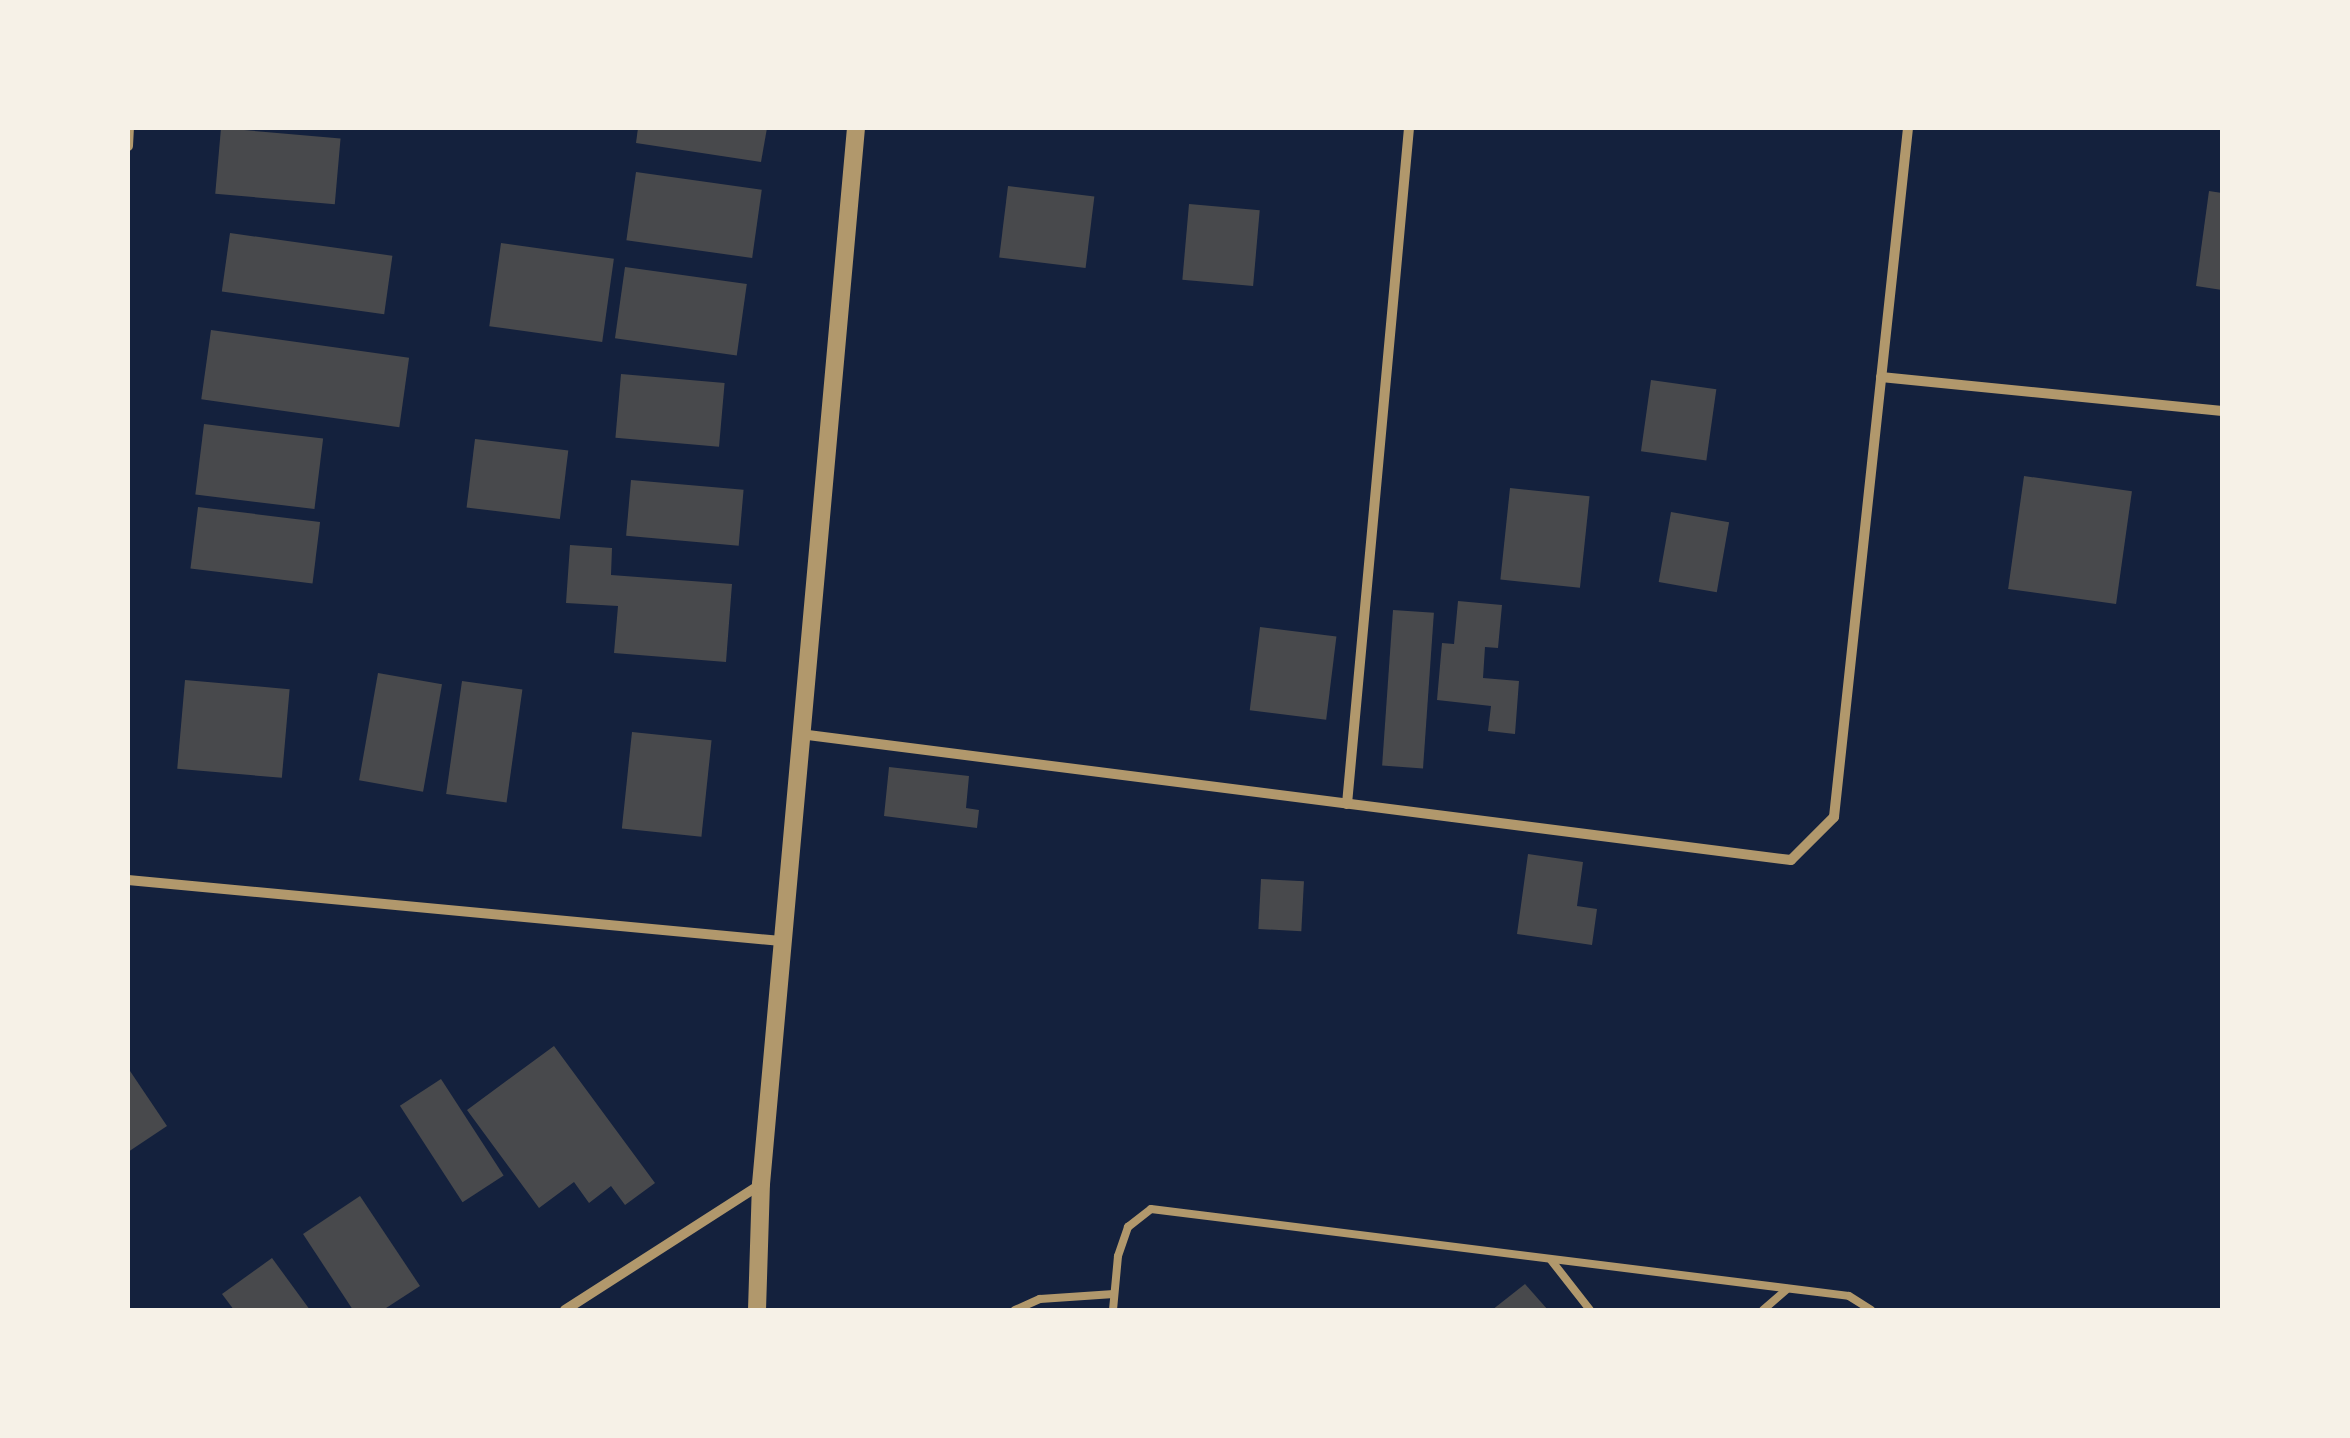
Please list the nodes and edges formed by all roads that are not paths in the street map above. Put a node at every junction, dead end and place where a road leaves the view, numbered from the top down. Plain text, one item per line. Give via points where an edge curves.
1 (129, 128) edge
2 (856, 128) edge
3 (1409, 128) edge
4 (1908, 128) edge
5 (128, 146) edge
6 (1881, 377) junction
7 (2222, 411) edge
8 (799, 734) junction
9 (1347, 804) junction
10 (128, 880) edge
11 (781, 941) junction
12 (760, 1184) junction
13 (1551, 1260) junction
14 (1787, 1289) junction
15 (1114, 1294) junction
16 (565, 1310) edge
17 (758, 1310) edge
18 (1015, 1310) edge
19 (1112, 1310) edge
20 (1590, 1310) edge
21 (1763, 1310) edge
22 (1871, 1310) edge

1 - 5 street
2 - 8 street
3 - 9 street
4 - 6 street
6 - 7 street
6 - 9 street via 1834,817 1791,860
8 - 9 street
8 - 11 street
10 - 11 street
11 - 12 street
12 - 16 street
12 - 17 street
13 - 14 lane
13 - 15 lane via 1151,1210 1128,1227
13 - 20 lane
14 - 21 lane
14 - 22 lane via 1849,1296
15 - 18 lane via 1040,1298
15 - 19 lane

